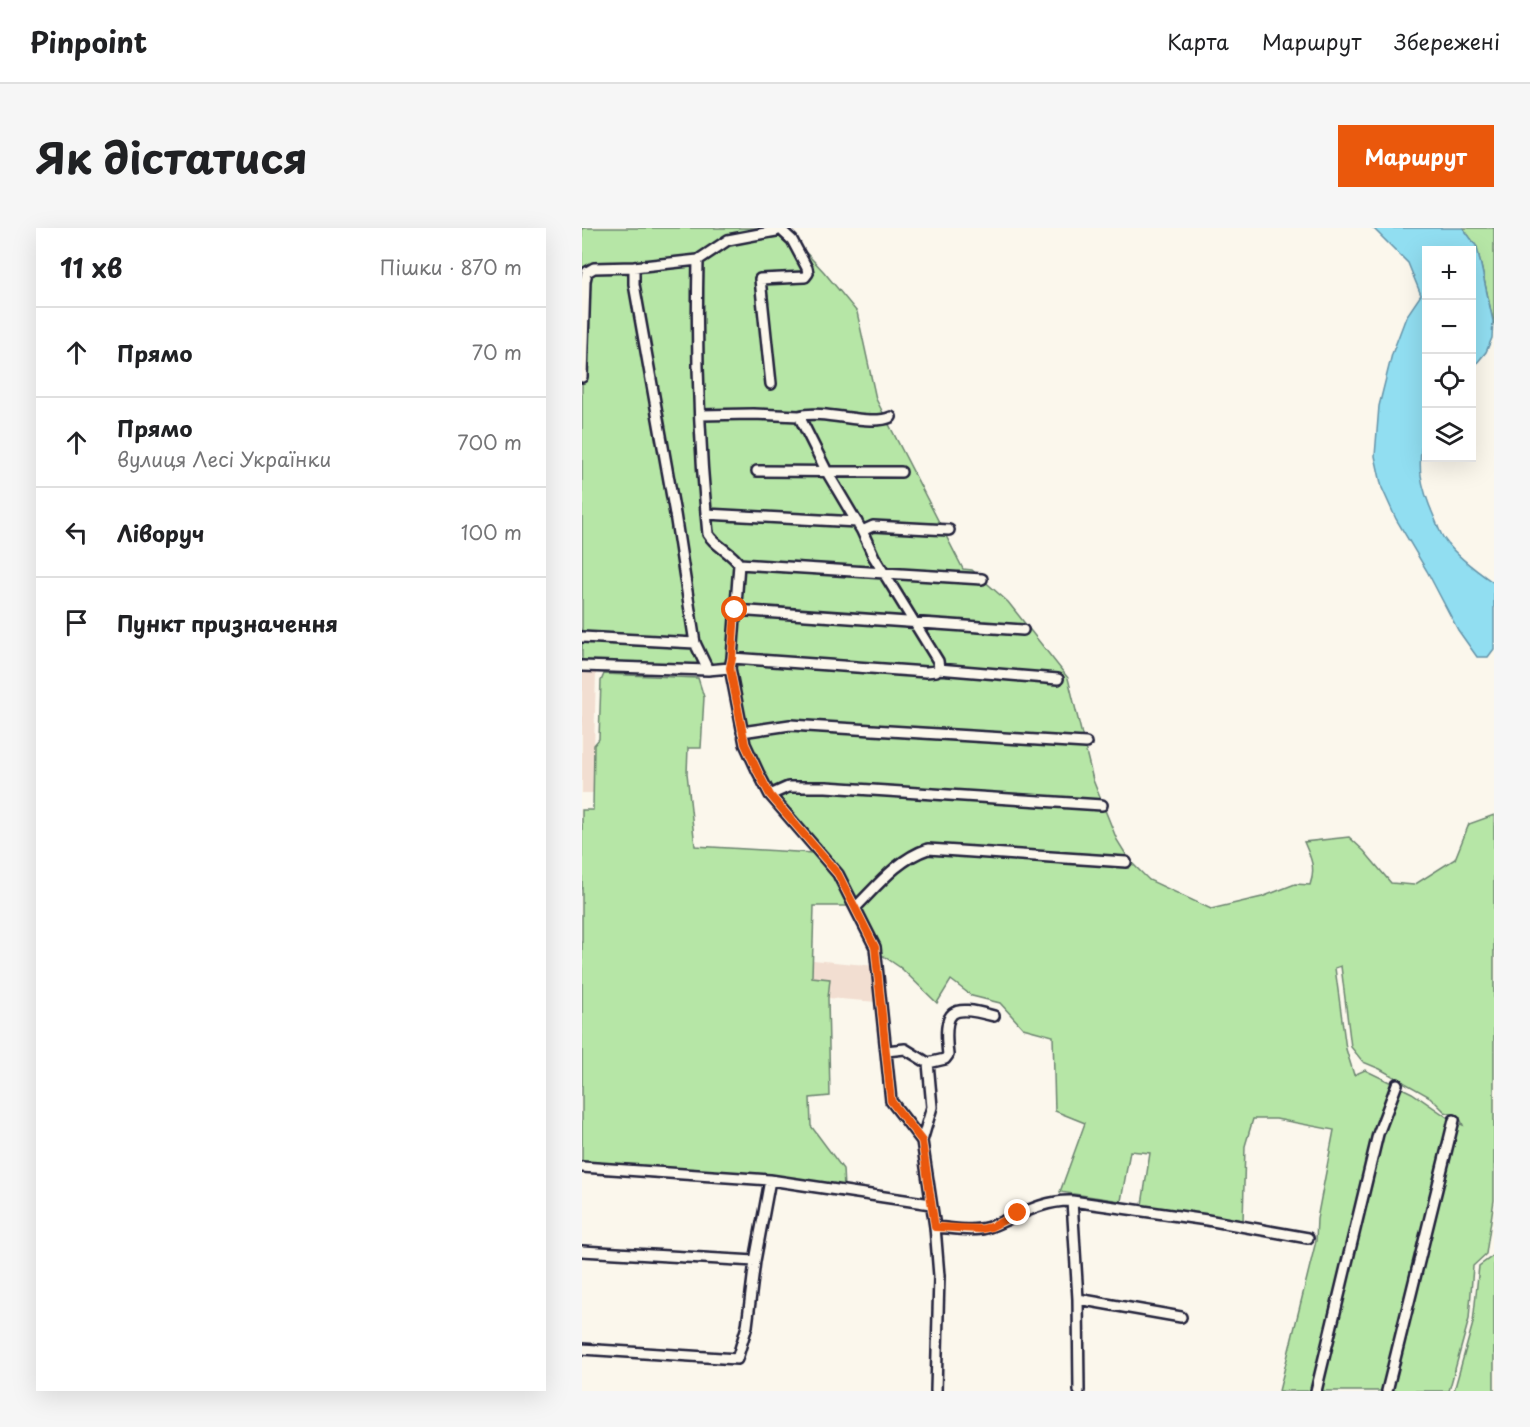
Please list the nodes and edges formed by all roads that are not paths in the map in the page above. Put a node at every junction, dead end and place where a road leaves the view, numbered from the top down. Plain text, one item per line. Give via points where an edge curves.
1 (779, 228) edge
2 (698, 260) junction
3 (634, 267) junction
4 (582, 376) edge
5 (771, 384) dead end
6 (700, 415) junction
7 (799, 416) junction
8 (891, 417) dead end
9 (757, 471) dead end
10 (827, 472) junction
11 (901, 472) dead end
12 (706, 514) junction
13 (857, 522) junction
14 (949, 530) dead end
15 (862, 531) junction
16 (739, 564) junction
17 (886, 574) junction
18 (982, 579) dead end
19 (735, 610) junction
20 (915, 622) junction
21 (1023, 630) dead end
22 (582, 637) edge
23 (695, 643) junction
24 (731, 663) junction
25 (582, 666) edge
26 (938, 669) junction
27 (708, 670) junction
28 (1058, 679) dead end
29 (742, 732) junction
30 (1086, 743) dead end
31 (770, 795) junction
32 (1102, 805) dead end
33 (1126, 862) dead end
34 (856, 907) junction
35 (994, 1016) dead end
36 (886, 1051) junction
37 (928, 1063) junction
38 (1397, 1084) dead end
39 (1454, 1120) dead end
40 (922, 1141) junction
41 (582, 1167) edge
42 (770, 1180) junction
43 (1072, 1201) junction
44 (932, 1204) junction
45 (935, 1227) junction
46 (1308, 1238) dead end
47 (582, 1251) edge
48 (755, 1260) junction
49 (1078, 1299) junction
50 (1181, 1317) dead end
51 (582, 1348) edge
52 (936, 1391) edge
53 (1079, 1391) edge
54 (1316, 1391) edge
55 (1387, 1391) edge

1 - 2 street via 728,240
1 - 5 street via 792,240 808,273 790,280 760,279
2 - 3 street
2 - 6 street
3 - 4 street via 594,268 587,272
3 - 23 street
6 - 7 street
6 - 12 street
7 - 8 street via 881,420
7 - 10 street
9 - 10 street
10 - 11 street
10 - 13 street
12 - 13 street
12 - 16 street via 710,538
13 - 15 street
14 - 15 street via 873,526
15 - 17 street
16 - 17 street
16 - 19 street
17 - 18 street
17 - 20 street
19 - 20 street
19 - 24 street
20 - 21 street
20 - 26 street via 938,661
22 - 23 street
23 - 27 street
24 - 26 street via 926,672
24 - 27 street
24 - 29 street
25 - 27 street
26 - 28 street
29 - 30 street via 790,724
29 - 31 street
31 - 32 street via 788,787 826,787
31 - 34 street via 838,874
33 - 34 street via 927,849 894,868
34 - 36 street via 876,953
35 - 37 street via 967,1009 952,1014 945,1030 948,1055
36 - 37 street via 905,1049
36 - 40 street via 891,1101
37 - 40 street via 932,1107
38 - 54 street via 1378,1134
39 - 55 street
40 - 44 street
41 - 42 street
42 - 44 street
42 - 48 street
43 - 45 street via 1028,1209 981,1229
43 - 46 street
43 - 49 street
44 - 45 street
45 - 52 street via 939,1276
47 - 48 street
48 - 51 street via 747,1326 737,1359
49 - 50 street
49 - 53 street

